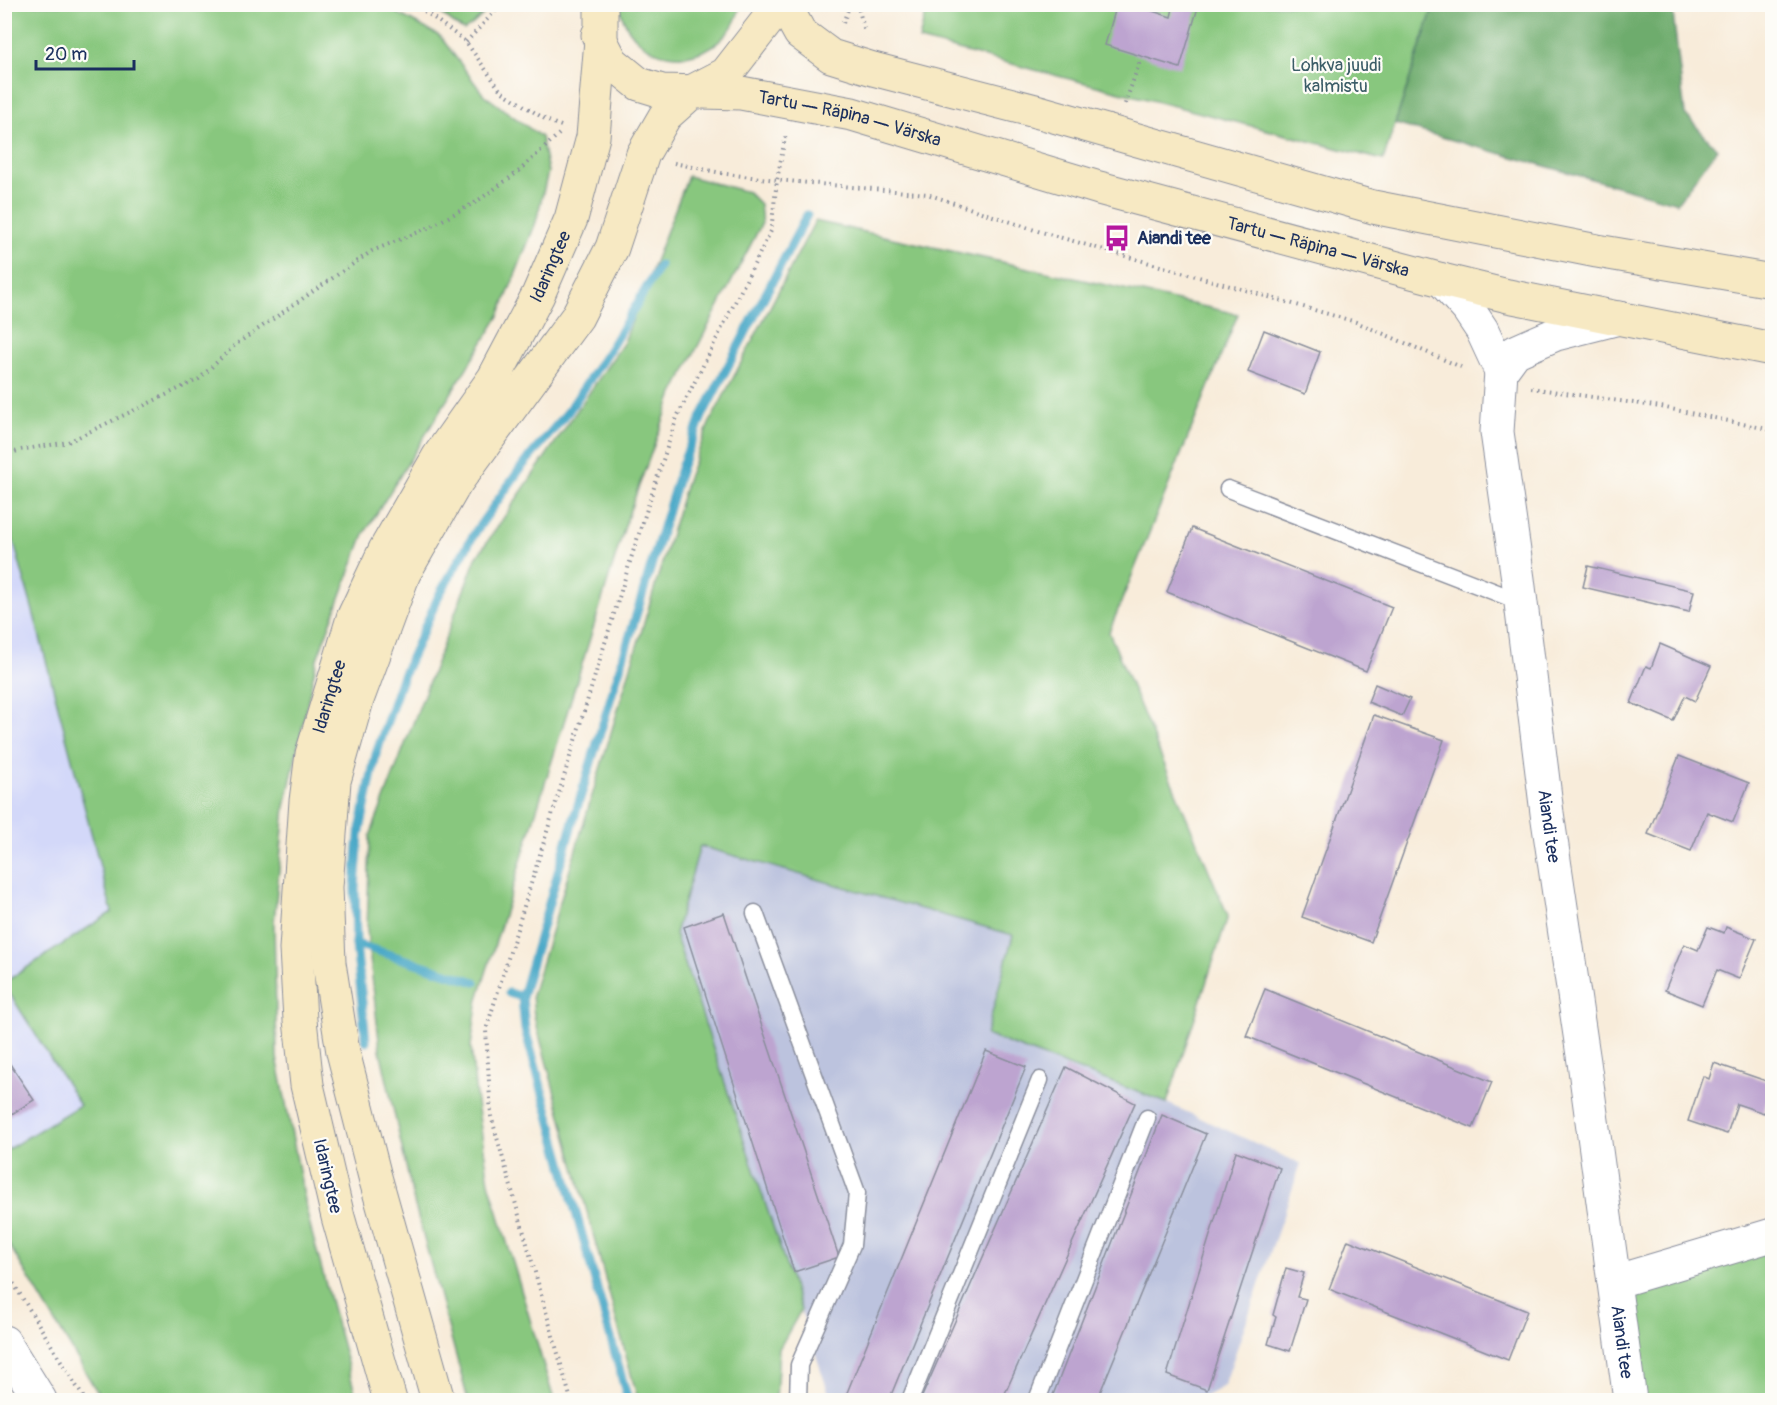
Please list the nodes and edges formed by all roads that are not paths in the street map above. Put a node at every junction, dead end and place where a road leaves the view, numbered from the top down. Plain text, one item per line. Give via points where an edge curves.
1 (580, 4) edge
2 (601, 4) edge
3 (771, 4) edge
4 (784, 4) edge
5 (601, 40) junction
6 (693, 91) junction
7 (1442, 280) junction
8 (1773, 281) edge
9 (1619, 318) junction
10 (1773, 349) edge
11 (1500, 377) junction
12 (1228, 489) dead end
13 (1521, 602) junction
14 (755, 913) dead end
15 (1040, 1080) dead end
16 (1148, 1118) dead end
17 (1773, 1236) edge
18 (1614, 1282) junction
19 (4, 1342) edge
20 (40, 1401) edge
21 (390, 1401) edge
22 (438, 1401) edge
23 (798, 1401) edge
24 (910, 1401) edge
25 (1037, 1401) edge
26 (1630, 1401) edge

1 - 5 main road
2 - 5 main road, Idaringtee
3 - 6 main road via 768,20 726,74
4 - 8 main road via 800,33 831,56 873,69 1043,112 1373,207
5 - 6 main road, Tartu — Räpina — Värska via 612,62 639,84
5 - 21 main road, Idaringtee via 593,137 571,219 538,295 494,378 439,456 385,550 353,618 312,754 296,949 307,1085 338,1217
6 - 7 main road, Tartu — Räpina — Värska via 741,93 852,114 1099,188
6 - 22 main road, Idaringtee via 665,116 643,154 612,248 577,317 455,484 404,573 357,700 334,781 326,887 329,963 343,1052
7 - 9 main road, Tartu — Räpina — Värska
7 - 11 street, Aiandi tee via 1482,330
9 - 10 main road, Tartu — Räpina — Värska
9 - 11 street via 1556,334 1515,352
11 - 13 street, Aiandi tee via 1497,432
12 - 13 lane
13 - 18 street, Aiandi tee
14 - 23 lane via 857,1193 852,1245 799,1365
15 - 24 lane
16 - 25 lane
17 - 18 street, Aiandi tee
18 - 26 street, Aiandi tee
19 - 20 street

